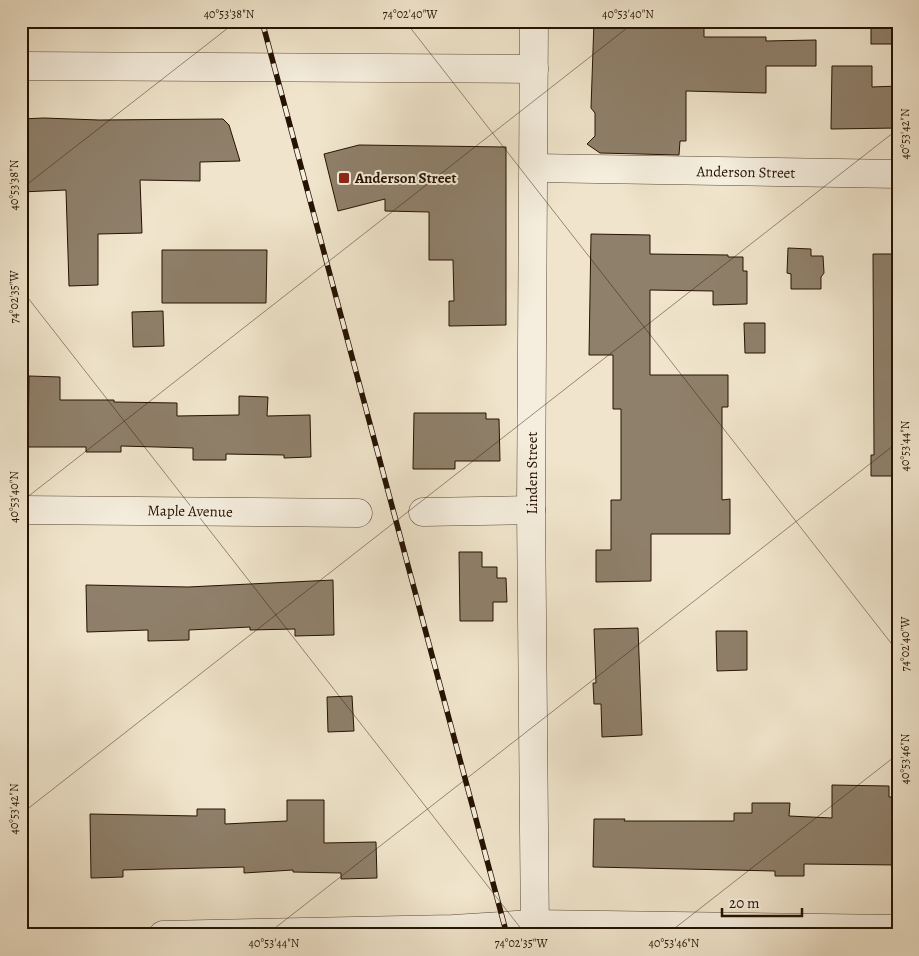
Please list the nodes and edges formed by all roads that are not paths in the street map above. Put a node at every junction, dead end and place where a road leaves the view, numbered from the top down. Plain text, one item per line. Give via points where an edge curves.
1 (534, 21) edge
2 (21, 66) edge
3 (534, 69) junction
4 (534, 168) junction
5 (898, 174) edge
6 (21, 510) edge
7 (531, 510) junction
8 (423, 512) dead end
9 (358, 513) dead end
10 (898, 929) edge
11 (534, 930) edge
12 (454, 932) edge
13 (163, 935) edge

1 - 3 street, Linden Street
2 - 3 street
3 - 4 street, Linden Street
4 - 5 street, Anderson Street
4 - 7 street, Linden Street
6 - 9 street, Maple Avenue
7 - 8 street
7 - 11 street, Linden Street
10 - 11 street
11 - 12 street
12 - 13 street

